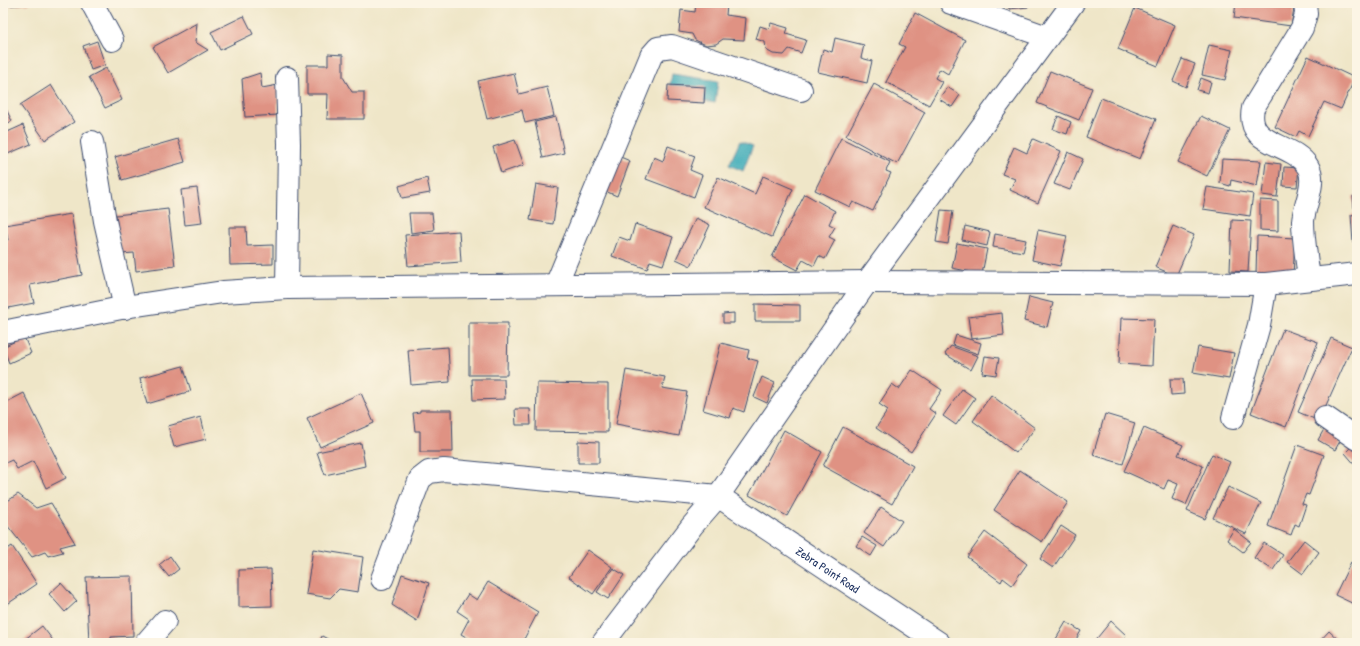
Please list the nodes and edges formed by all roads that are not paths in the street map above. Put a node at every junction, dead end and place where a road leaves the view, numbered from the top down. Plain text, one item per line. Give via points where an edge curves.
1 (92, 3) edge
2 (951, 3) edge
3 (1073, 3) edge
4 (1305, 3) edge
5 (1048, 37) junction
6 (112, 40) dead end
7 (287, 78) dead end
8 (801, 90) dead end
9 (92, 142) dead end
10 (1357, 274) edge
11 (1309, 279) junction
12 (867, 282) junction
13 (1266, 284) junction
14 (556, 285) junction
15 (287, 288) junction
16 (125, 308) junction
17 (3, 332) edge
18 (1325, 417) dead end
19 (1232, 418) dead end
20 (1357, 438) edge
21 (718, 496) junction
22 (382, 579) dead end
23 (165, 620) dead end
24 (146, 643) edge
25 (603, 643) edge
26 (939, 643) edge

1 - 6 street
2 - 5 street
3 - 5 street
4 - 11 street via 1306,14 1302,28 1253,108 1251,119 1253,128 1261,136 1303,160 1309,168 1311,180 1303,221
5 - 12 street
7 - 15 street
8 - 14 street via 672,46 658,48 651,56
9 - 16 street via 105,221
10 - 11 street
11 - 13 street
12 - 13 street
12 - 14 street
12 - 21 street
13 - 19 street via 1260,325
14 - 15 street
15 - 16 street via 223,292
16 - 17 street
18 - 20 street
21 - 22 street via 444,470 429,472 420,479
21 - 25 street
21 - 26 street, Zebra Point Road
23 - 24 street

